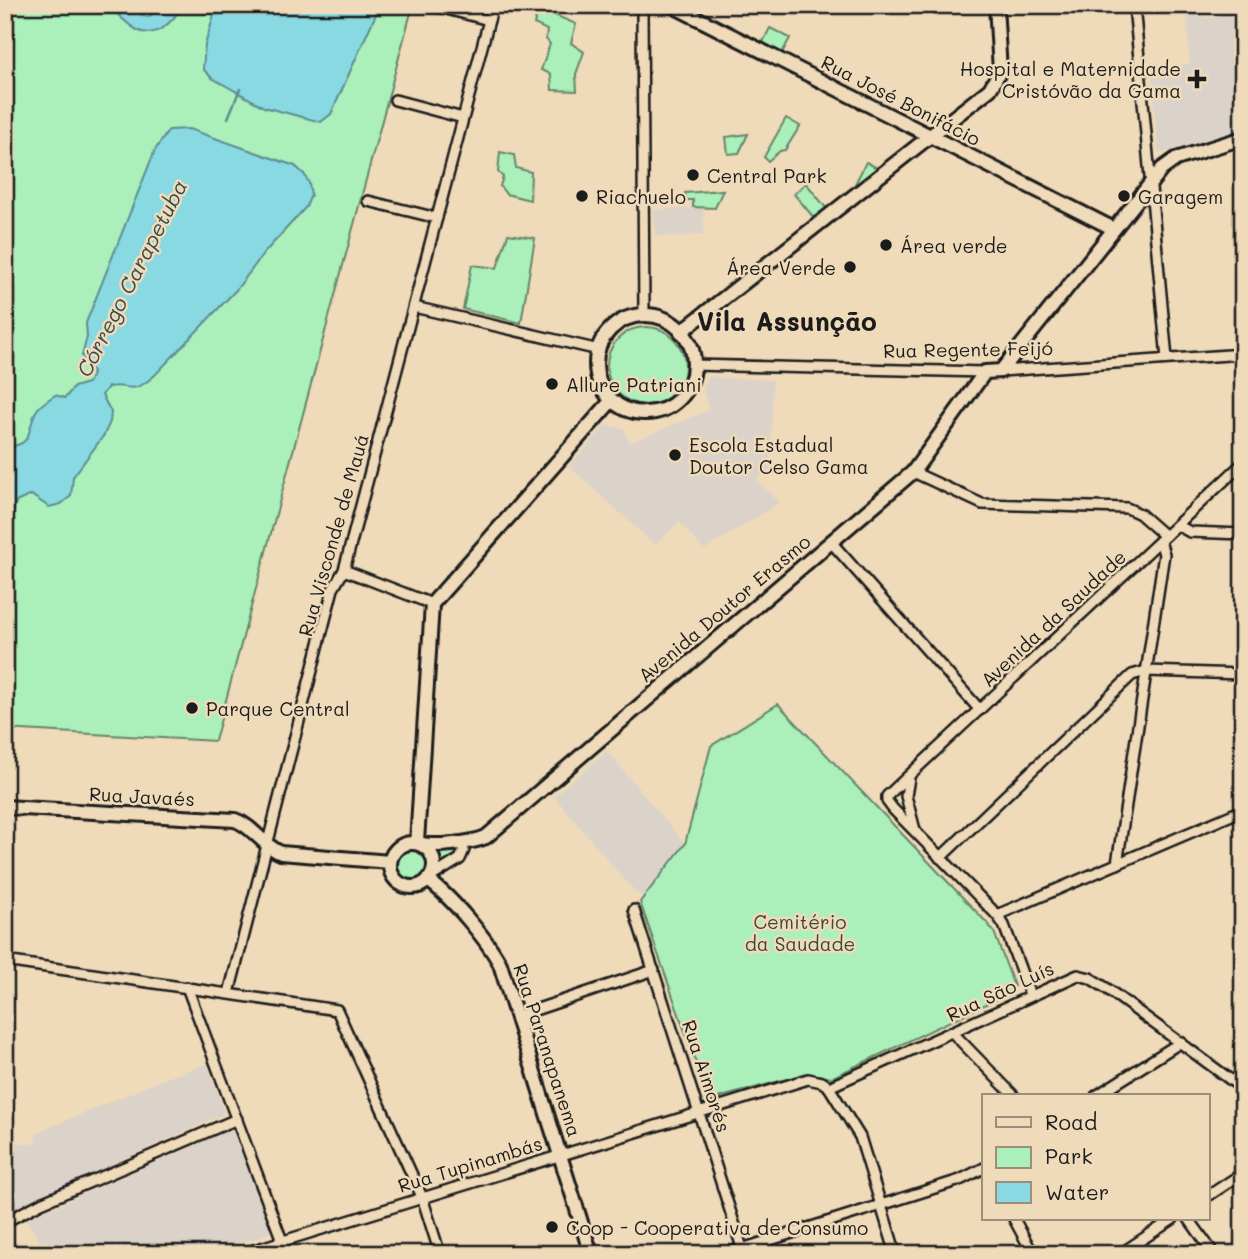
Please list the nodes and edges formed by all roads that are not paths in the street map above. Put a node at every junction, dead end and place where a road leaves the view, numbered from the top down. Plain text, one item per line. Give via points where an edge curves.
1 (431, 5) edge
2 (493, 5) edge
3 (642, 5) edge
4 (671, 5) edge
5 (996, 5) edge
6 (1134, 5) edge
7 (489, 20) junction
8 (395, 100) dead end
9 (463, 118) junction
10 (931, 136) junction
11 (1243, 138) edge
12 (1150, 184) junction
13 (368, 201) dead end
14 (437, 218) junction
15 (1114, 229) junction
16 (414, 307) junction
17 (644, 316) junction
18 (681, 332) junction
19 (599, 351) junction
20 (1243, 354) edge
21 (1167, 359) junction
22 (694, 365) junction
23 (1001, 370) junction
24 (985, 372) junction
25 (612, 400) junction
26 (1243, 463) edge
27 (913, 472) junction
28 (1177, 525) junction
29 (1243, 534) edge
30 (1162, 539) junction
31 (831, 542) junction
32 (344, 570) junction
33 (432, 604) junction
34 (1146, 671) junction
35 (1243, 674) edge
36 (980, 710) junction
37 (909, 778) junction
38 (890, 794) junction
39 (906, 796) junction
40 (5, 807) edge
41 (1243, 810) edge
42 (918, 836) junction
43 (460, 842) junction
44 (419, 843) junction
45 (268, 845) junction
46 (940, 858) junction
47 (390, 862) junction
48 (1117, 864) junction
49 (430, 878) junction
50 (635, 910) dead end
51 (997, 915) junction
52 (5, 961) edge
53 (654, 970) junction
54 (187, 987) junction
55 (229, 993) junction
56 (1030, 995) junction
57 (517, 1016) junction
58 (952, 1032) junction
59 (1181, 1042) junction
60 (829, 1087) junction
61 (1243, 1089) edge
62 (1012, 1094) edge
63 (1099, 1094) edge
64 (701, 1112) junction
65 (237, 1119) junction
66 (561, 1154) junction
67 (982, 1169) edge
68 (1243, 1173) edge
69 (1210, 1195) edge
70 (422, 1197) junction
71 (881, 1205) junction
72 (1015, 1220) edge
73 (1171, 1220) edge
74 (1190, 1220) edge
75 (5, 1222) edge
76 (283, 1240) junction
77 (743, 1251) edge
78 (241, 1254) edge
79 (287, 1254) edge
80 (440, 1254) edge
81 (591, 1254) edge
82 (726, 1254) edge
83 (896, 1254) edge
84 (1033, 1254) edge
85 (1120, 1254) edge
86 (1214, 1254) edge

1 - 7 street
2 - 7 street, Rua Visconde de Mauá
3 - 17 street
4 - 10 street, Rua José Bonifácio
5 - 10 street via 999,77
6 - 12 street
7 - 9 street, Rua Visconde de Mauá
8 - 9 street
9 - 14 street, Rua Visconde de Mauá
10 - 15 street, Rua José Bonifácio
10 - 18 street
11 - 12 street via 1176,159
12 - 15 street
12 - 21 street
13 - 14 street
14 - 16 street, Rua Visconde de Mauá
15 - 23 street
16 - 19 street
16 - 32 street, Rua Visconde de Mauá
17 - 18 street via 664,320
17 - 19 street via 614,327
18 - 22 street
19 - 25 street via 599,379
20 - 21 street, Rua Regente Feijó
21 - 23 street, Rua Regente Feijó
22 - 24 street, Rua Regente Feijó
22 - 25 street via 687,389 664,409 634,412
23 - 24 street, Rua Regente Feijó
24 - 27 street, Avenida Doutor Erasmo
25 - 33 street
26 - 28 street, Avenida da Saudade
27 - 30 street via 982,504 1127,508 1140,514
27 - 31 street, Avenida Doutor Erasmo
28 - 29 street via 1190,532
28 - 30 street, Avenida da Saudade
30 - 34 street via 1164,554
30 - 36 street, Avenida da Saudade
31 - 36 street
31 - 43 street, Avenida Doutor Erasmo via 491,833
32 - 33 street
32 - 45 street, Rua Visconde de Mauá via 333,589
33 - 44 street
34 - 35 street
34 - 46 street via 1132,675
34 - 48 street
36 - 37 street, Avenida da Saudade
37 - 38 street, Avenida da Saudade
37 - 39 street
38 - 39 street via 899,790
38 - 42 street via 893,809
39 - 42 street
40 - 45 street, Rua Javaés via 235,820
41 - 48 street
42 - 46 street
43 - 44 street, Avenida Doutor Erasmo
43 - 49 street via 464,850 460,859
44 - 47 street via 399,846
44 - 49 street via 434,858
45 - 47 street via 281,853
45 - 55 street, Rua Visconde de Mauá
46 - 51 street
47 - 49 street via 393,876 404,886 419,886
48 - 51 street
49 - 57 street, Rua Paranapanema via 497,958
50 - 53 street, Rua Aimorés
51 - 56 street
52 - 54 street
53 - 57 street
53 - 64 street, Rua Aimorés
54 - 55 street
54 - 65 street
55 - 70 street via 332,1008 341,1015
56 - 58 street, Rua São Luís
56 - 59 street, Rua São Luís via 1073,976 1086,976
57 - 66 street, Rua Paranapanema
58 - 60 street, Rua São Luís
58 - 62 street
59 - 61 street, Rua São Luís
59 - 63 street
60 - 64 street, Rua Tupinambás via 808,1079
60 - 71 street via 860,1137
64 - 66 street, Rua Tupinambás
64 - 77 street, Rua Aimorés
65 - 75 street
65 - 76 street
66 - 70 street, Rua Tupinambás
66 - 81 street, Rua Paranapanema
67 - 71 street
68 - 69 street
70 - 76 street, Rua Tupinambás
70 - 80 street
71 - 77 street
71 - 83 street
72 - 84 street
73 - 85 street
74 - 86 street
76 - 78 street, Rua Tupinambás
76 - 79 street
77 - 82 street

